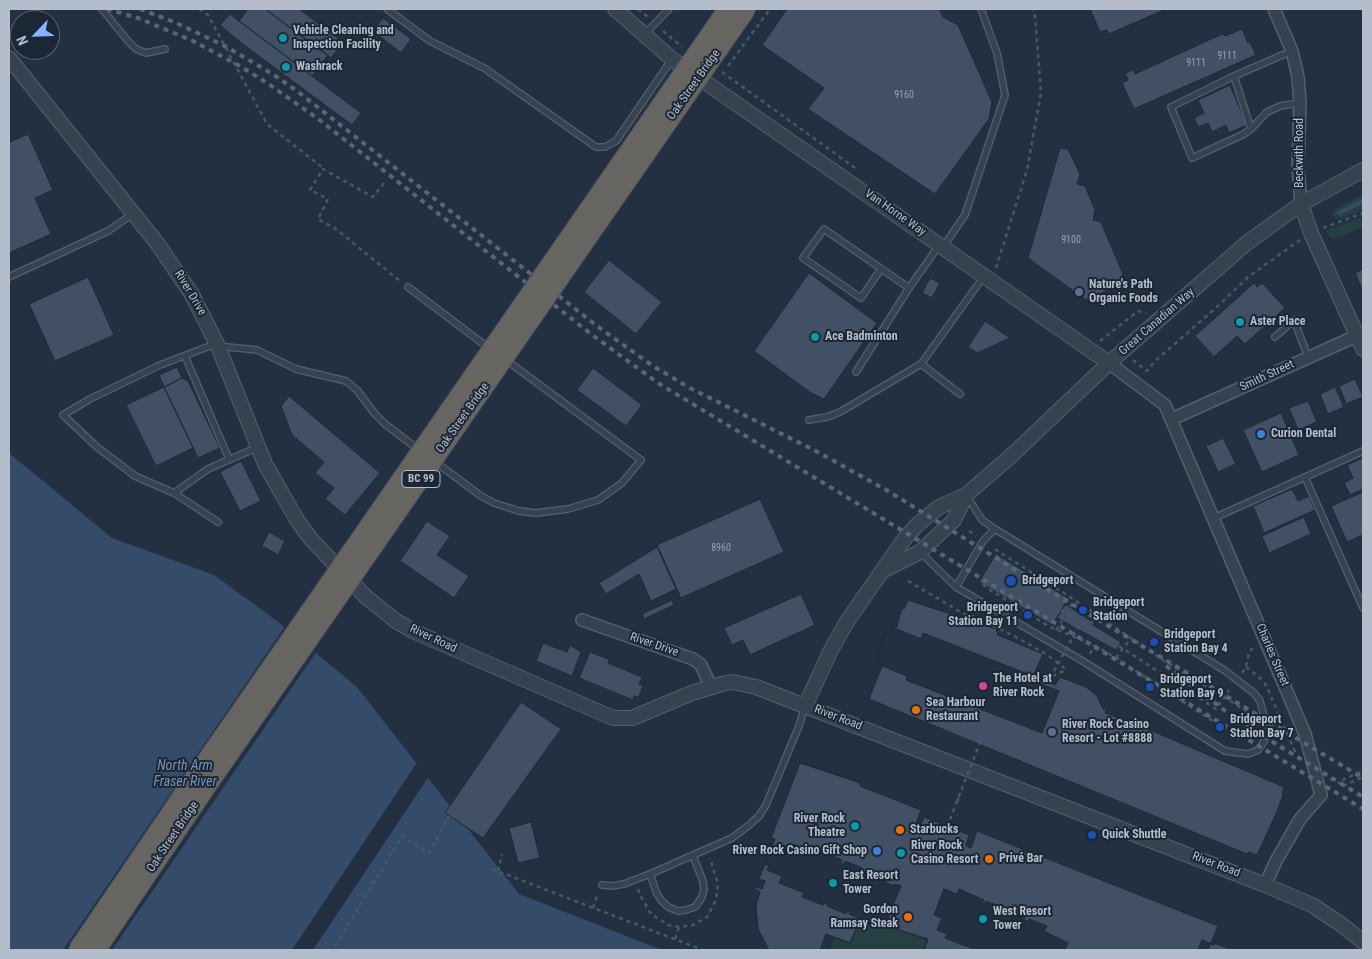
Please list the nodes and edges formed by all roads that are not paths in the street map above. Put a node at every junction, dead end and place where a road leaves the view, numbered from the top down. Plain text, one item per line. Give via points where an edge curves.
1 (102, 9) edge
2 (387, 9) edge
3 (614, 9) edge
4 (669, 9) edge
5 (728, 9) edge
6 (746, 9) edge
7 (981, 9) edge
8 (1274, 9) edge
9 (644, 35) junction
10 (165, 49) dead end
11 (1292, 51) junction
12 (9, 58) edge
13 (672, 59) junction
14 (1234, 76) junction
15 (1300, 103) junction
16 (1251, 129) junction
17 (1363, 170) edge
18 (1301, 204) junction
19 (134, 213) junction
20 (941, 246) junction
21 (881, 269) junction
22 (990, 273) junction
23 (9, 277) edge
24 (408, 287) road end
25 (909, 288) junction
26 (1360, 335) edge
27 (1275, 337) dead end
28 (218, 346) junction
29 (1363, 349) edge
30 (185, 356) junction
31 (1308, 357) junction
32 (1109, 363) junction
33 (921, 364) junction
34 (856, 372) dead end
35 (960, 394) dead end
36 (1172, 419) junction
37 (810, 420) dead end
38 (258, 447) junction
39 (1363, 451) edge
40 (229, 459) junction
41 (1305, 477) junction
42 (174, 493) junction
43 (966, 494) junction
44 (1214, 518) junction
45 (218, 522) dead end
46 (995, 529) junction
47 (920, 552) junction
48 (325, 555) joint
49 (884, 570) junction
50 (956, 587) junction
51 (1363, 608) edge
52 (582, 620) dead end
53 (711, 686) junction
54 (805, 706) junction
55 (693, 856) junction
56 (650, 874) junction
57 (602, 885) road end
58 (1265, 885) junction
59 (1363, 942) edge
60 (78, 950) edge
61 (96, 950) edge

1 - 10 lane via 136,49 146,53
2 - 13 lane via 430,41 484,68 596,147 605,147 616,140
3 - 9 street, Van Horne Way
4 - 9 lane
5 - 60 highway, Oak Street Bridge / BC 99, bridge
6 - 61 highway, Oak Street Bridge / BC 99, bridge
7 - 20 lane via 997,53 1005,95 964,214
8 - 11 street, Beckwith Road
9 - 13 street, Van Horne Way
11 - 14 lane
11 - 15 street, Beckwith Road
12 - 19 street, River Drive
13 - 20 street, Van Horne Way
14 - 16 lane
14 - 16 lane via 1170,107 1192,158
15 - 16 lane via 1267,112
15 - 18 street, Beckwith Road via 1298,167
17 - 18 street, Great Canadian Way
18 - 26 street, Beckwith Road via 1311,233
18 - 32 street, Great Canadian Way via 1248,242
19 - 23 lane via 108,231
19 - 28 street, River Drive via 187,286
20 - 22 street, Van Horne Way
20 - 25 lane
21 - 21 lane via 824,229 803,258 861,298
21 - 25 lane
22 - 32 street, Van Horne Way
22 - 33 lane
24 - 28 lane via 641,460 631,474 609,494 584,506 536,512 506,507 481,496 396,433 346,381 296,368 256,350
25 - 34 lane
26 - 29 street, Beckwith Road
26 - 31 street, Smith Street
27 - 31 lane via 1294,320
28 - 30 lane
28 - 38 street, River Drive
30 - 40 lane
30 - 42 lane via 99,394 63,415 135,476
31 - 36 street, Smith Street
32 - 36 street, Van Horne Way via 1165,405
32 - 43 street, Great Canadian Way
33 - 35 lane
33 - 37 lane via 840,412
36 - 44 street, Charles Street
38 - 40 lane
38 - 48 street, River Drive via 288,507
39 - 41 lane
40 - 42 lane via 208,469
41 - 44 lane
41 - 51 lane
42 - 45 lane
43 - 46 lane via 982,520
43 - 47 street, Great Canadian Way via 954,520
43 - 49 street, Great Canadian Way via 939,507 918,524
44 - 58 street, Charles Street via 1305,734 1321,796 1300,819
46 - 50 lane via 983,541
46 - 50 lane via 1224,670 1254,693 1260,701 1267,728 1262,745 1248,754 1226,751 1081,660
47 - 49 street, Great Canadian Way
47 - 50 lane
48 - 53 street, River Road via 383,612 413,631 606,716 632,718
49 - 54 street, Great Canadian Way via 846,623
52 - 53 street, River Drive via 693,659 702,666
53 - 54 street, River Road via 733,682 745,684
54 - 55 lane via 759,816 732,838
54 - 58 street, River Road
55 - 56 lane
55 - 56 lane via 704,881 704,890 702,900 686,910 678,911 662,901
56 - 57 lane via 624,884
58 - 59 street, River Road via 1312,905

